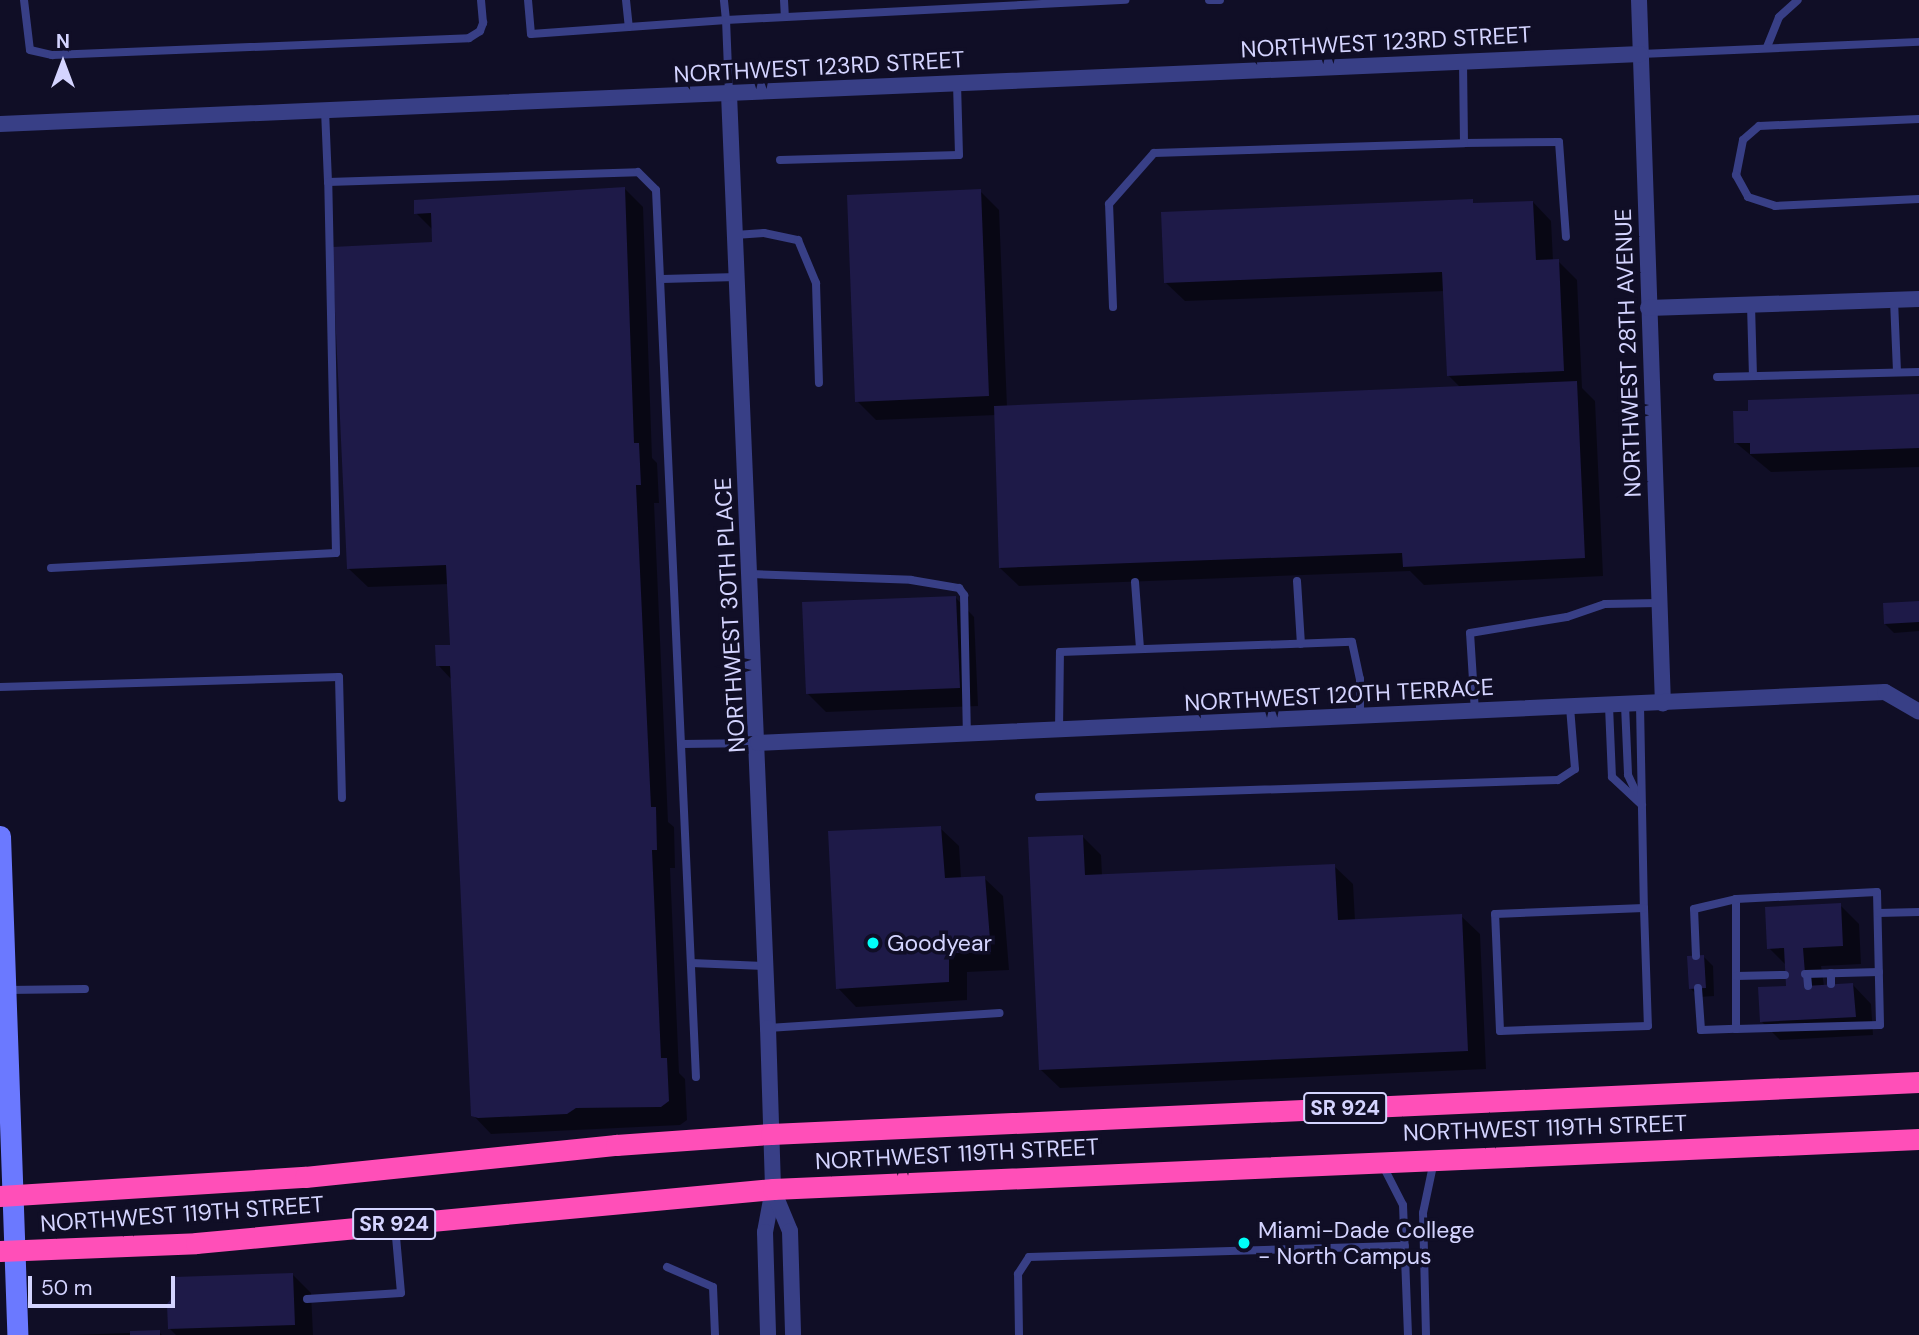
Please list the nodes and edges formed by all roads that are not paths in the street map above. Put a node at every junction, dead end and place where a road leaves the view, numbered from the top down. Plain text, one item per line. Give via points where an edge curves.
1 (24, 0) edge
2 (481, 0) edge
3 (528, 0) edge
4 (626, 0) edge
5 (724, 0) edge
6 (784, 0) edge
7 (1125, 0) edge
8 (1209, 0) edge
9 (1220, 0) edge
10 (1639, 0) edge
11 (1798, 0) edge
12 (785, 17) junction
13 (726, 20) junction
14 (629, 27) junction
15 (1919, 42) edge
16 (1767, 47) junction
17 (1641, 54) junction
18 (1463, 62) junction
19 (957, 84) junction
20 (729, 94) junction
21 (325, 110) junction
22 (1919, 120) edge
23 (0, 124) edge
24 (1464, 143) junction
25 (780, 160) dead end
26 (328, 182) junction
27 (1919, 199) edge
28 (735, 235) junction
29 (1566, 237) dead end
30 (737, 277) junction
31 (662, 279) junction
32 (1919, 299) edge
33 (1894, 300) junction
34 (1751, 304) junction
35 (1113, 307) dead end
36 (1648, 308) junction
37 (1897, 372) junction
38 (1919, 372) edge
39 (1753, 376) junction
40 (1717, 377) dead end
41 (819, 383) dead end
42 (51, 568) dead end
43 (751, 574) junction
44 (1297, 581) dead end
45 (1135, 582) dead end
46 (1659, 603) junction
47 (1301, 644) junction
48 (1140, 649) junction
49 (0, 687) edge
50 (1663, 704) junction
51 (1625, 705) junction
52 (1570, 708) junction
53 (1918, 710) edge
54 (1475, 712) junction
55 (1360, 717) junction
56 (1059, 730) junction
57 (967, 734) junction
58 (758, 743) junction
59 (682, 744) junction
60 (1040, 797) dead end
61 (342, 798) dead end
62 (1642, 805) junction
63 (0, 836) edge
64 (1736, 899) junction
65 (1644, 908) junction
66 (1919, 912) edge
67 (1878, 913) junction
68 (1696, 956) dead end
69 (691, 963) junction
70 (766, 966) junction
71 (1879, 972) junction
72 (1830, 973) junction
73 (1736, 976) junction
74 (1831, 984) dead end
75 (1778, 986) dead end
76 (1808, 986) dead end
77 (1698, 988) dead end
78 (85, 989) dead end
79 (6, 990) junction
80 (1000, 1013) dead end
81 (768, 1028) junction
82 (1737, 1029) junction
83 (696, 1077) dead end
84 (1919, 1082) edge
85 (771, 1134) junction
86 (1919, 1139) edge
87 (1435, 1158) junction
88 (1381, 1161) junction
89 (773, 1189) junction
90 (7, 1196) edge
91 (395, 1224) junction
92 (1405, 1246) junction
93 (7, 1251) edge
94 (667, 1267) dead end
95 (307, 1299) dead end
96 (17, 1335) edge
97 (715, 1335) edge
98 (768, 1335) edge
99 (793, 1335) edge
100 (1019, 1335) edge
101 (1408, 1335) edge
102 (1426, 1335) edge

1 - 2 lane via 30,50 52,55 470,38 483,23
3 - 14 lane via 531,34
4 - 14 lane
5 - 13 lane
6 - 12 lane
7 - 12 lane
8 - 9 lane
10 - 17 street, NORTHWEST 28TH AVENUE
11 - 16 lane via 1779,17
12 - 13 lane
13 - 14 lane
13 - 20 lane
15 - 16 lane
16 - 17 lane
17 - 18 street, NORTHWEST 123RD STREET
17 - 36 street, NORTHWEST 28TH AVENUE
18 - 19 street, NORTHWEST 123RD STREET
18 - 24 lane
19 - 20 street, NORTHWEST 123RD STREET
19 - 25 lane via 959,155
20 - 21 street, NORTHWEST 123RD STREET
20 - 28 street, NORTHWEST 30TH PLACE
21 - 23 street, NORTHWEST 123RD STREET
21 - 26 lane
22 - 27 lane via 1759,126 1743,140 1736,176 1748,197 1775,206
24 - 29 lane via 1559,142
24 - 35 lane via 1154,153 1110,204
26 - 31 lane via 638,172 656,190
26 - 42 lane via 336,553
28 - 30 street, NORTHWEST 30TH PLACE
28 - 41 lane via 764,233 798,240 816,283
30 - 31 lane
30 - 43 street, NORTHWEST 30TH PLACE
31 - 59 lane
32 - 33 street
33 - 34 street
33 - 37 lane
34 - 36 street
34 - 39 lane
36 - 46 street, NORTHWEST 28TH AVENUE
37 - 38 lane
37 - 39 lane
39 - 40 lane
43 - 57 lane via 911,580 959,588 964,595
43 - 58 street, NORTHWEST 30TH PLACE
44 - 47 lane
45 - 48 lane
46 - 50 street, NORTHWEST 28TH AVENUE
46 - 54 lane via 1605,604 1567,617 1470,633
47 - 48 lane
47 - 55 lane via 1352,642 1360,678
48 - 56 lane via 1060,652
49 - 61 lane via 339,677
50 - 51 street, NORTHWEST 120TH TERRACE
50 - 53 street, NORTHWEST 120TH TERRACE via 1885,692
51 - 52 street, NORTHWEST 120TH TERRACE
51 - 62 lane
51 - 62 lane via 1628,775
51 - 62 lane via 1612,777
52 - 54 street, NORTHWEST 120TH TERRACE
52 - 60 lane via 1575,769 1558,780
54 - 55 street, NORTHWEST 120TH TERRACE
55 - 56 street, NORTHWEST 120TH TERRACE
56 - 57 street, NORTHWEST 120TH TERRACE
57 - 58 street, NORTHWEST 120TH TERRACE
58 - 59 lane
58 - 70 street, NORTHWEST 30TH PLACE
59 - 69 lane
62 - 65 lane
63 - 79 main road
64 - 67 lane via 1877,892
64 - 68 lane via 1694,909
64 - 73 lane
65 - 65 lane via 1495,915 1500,1031 1648,1026
66 - 67 lane
67 - 71 lane
69 - 70 lane
69 - 83 lane
70 - 81 street, NORTHWEST 30TH PLACE
71 - 72 lane
71 - 82 lane via 1880,1025 1833,1022
72 - 74 lane
72 - 76 lane via 1806,974
73 - 75 lane via 1782,975
73 - 82 lane
77 - 82 lane via 1701,1030
78 - 79 lane
79 - 90 main road
80 - 81 lane
81 - 85 street, NORTHWEST 30TH PLACE
84 - 85 highway, NORTHWEST 119TH STREET / SR 924
85 - 89 street, NORTHWEST 30TH PLACE
85 - 90 highway, NORTHWEST 119TH STREET / SR 924 via 616,1144 304,1177
86 - 87 highway, NORTHWEST 119TH STREET / SR 924
87 - 88 highway, NORTHWEST 119TH STREET / SR 924
87 - 102 lane via 1423,1213
88 - 89 highway, NORTHWEST 119TH STREET / SR 924
88 - 92 lane via 1403,1205
89 - 91 highway, NORTHWEST 119TH STREET / SR 924
89 - 98 street via 765,1232
89 - 99 street via 790,1231
90 - 93 main road
91 - 93 highway, NORTHWEST 119TH STREET / SR 924 via 196,1243
91 - 95 lane via 401,1293
92 - 100 lane via 1029,1257 1018,1274
92 - 101 lane
93 - 96 main road
94 - 97 lane via 713,1287

